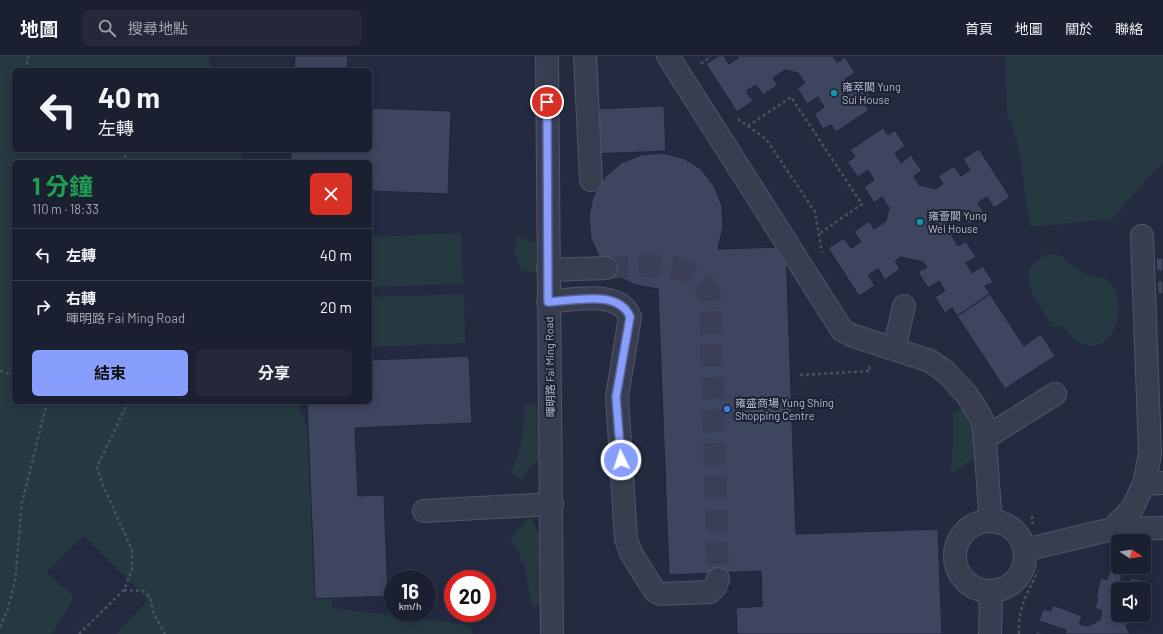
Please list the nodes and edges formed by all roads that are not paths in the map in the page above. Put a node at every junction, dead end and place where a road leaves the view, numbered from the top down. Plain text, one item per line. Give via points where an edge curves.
1 (546, 56) edge
2 (585, 56) edge
3 (668, 56) edge
4 (591, 180) dead end
5 (1142, 236) dead end
6 (606, 268) tunnel mouth
7 (548, 270) junction
8 (548, 302) junction
9 (904, 306) dead end
10 (894, 349) junction
11 (1055, 394) dead end
12 (985, 438) junction
13 (1154, 484) edge
14 (552, 504) junction
15 (424, 511) dead end
16 (993, 520) junction
17 (1163, 528) edge
18 (1112, 529) junction
19 (1031, 549) junction
20 (718, 579) tunnel mouth
21 (991, 592) junction
22 (552, 607) junction
23 (552, 634) edge
24 (558, 634) edge
25 (990, 634) edge

1 - 7 street, 暉明路 Fai Ming Road
2 - 4 street
3 - 10 street via 842,330
5 - 13 street via 1150,454
6 - 7 street
7 - 8 street, 暉明路 Fai Ming Road
8 - 14 street, 暉明路 Fai Ming Road
8 - 20 street via 608,299 619,302 627,309 630,317 616,397 626,539 631,553 650,584 660,594 710,592 715,588
9 - 10 street
10 - 12 street via 930,361 946,372 967,395 981,417
11 - 12 street
12 - 16 street via 990,511
13 - 18 street
14 - 15 street
14 - 22 street, 暉明路 Fai Ming Road
16 - 19 street via 1014,529
16 - 21 street via 981,521 962,533 954,555 956,567 965,581 980,590
17 - 18 street
18 - 19 street
19 - 21 street via 1021,574 1013,583
21 - 25 street
22 - 23 street, 暉明路 Fai Ming Road
22 - 24 street, 暉明路 Fai Ming Road

